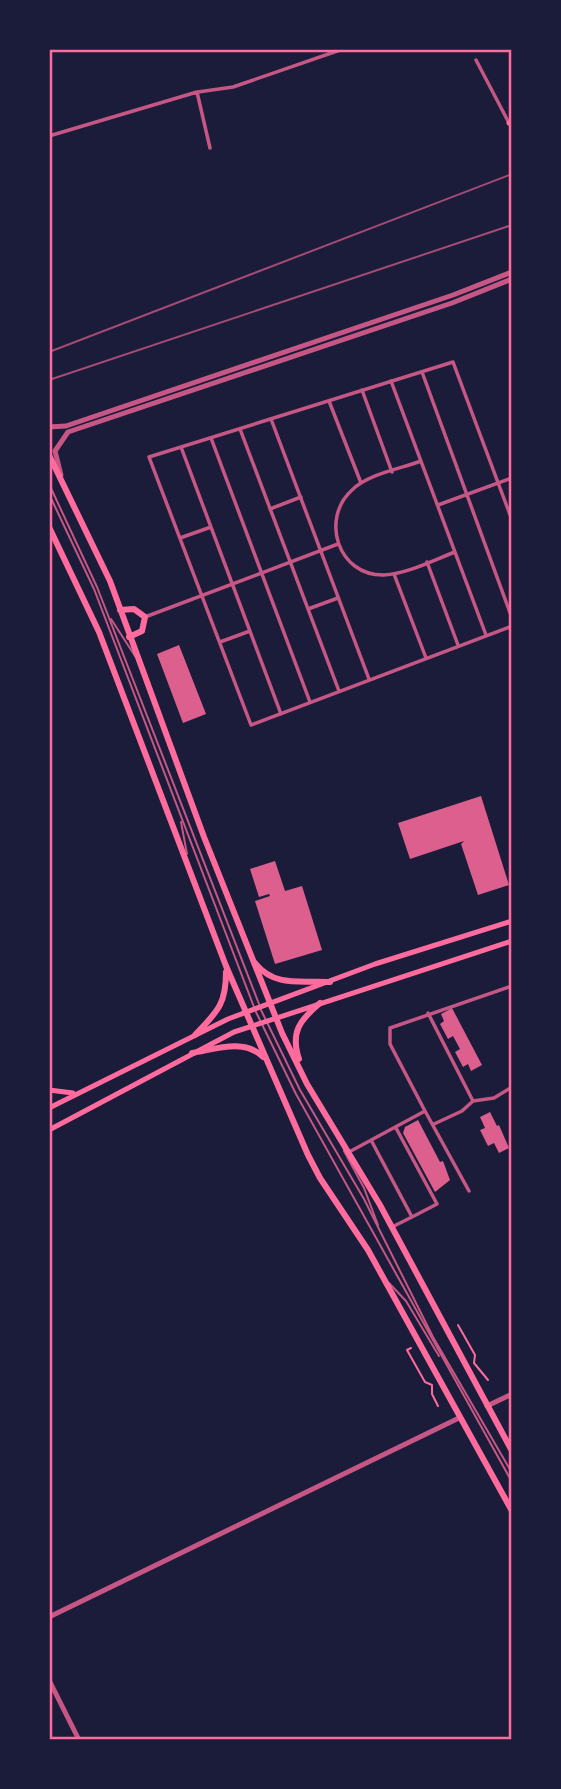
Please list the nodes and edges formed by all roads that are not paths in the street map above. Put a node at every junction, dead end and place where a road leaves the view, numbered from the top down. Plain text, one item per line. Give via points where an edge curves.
1 (343, 49) edge
2 (476, 60) dead end
3 (197, 92) junction
4 (511, 122) edge
5 (49, 136) edge
6 (210, 148) dead end
7 (512, 272) edge
8 (512, 279) edge
9 (422, 372) junction
10 (391, 381) junction
11 (362, 390) junction
12 (329, 401) junction
13 (271, 419) junction
14 (49, 427) edge
15 (240, 429) junction
16 (211, 438) junction
17 (181, 447) junction
18 (49, 455) edge
19 (421, 461) junction
20 (392, 472) junction
21 (512, 478) edge
22 (361, 483) junction
23 (498, 483) junction
24 (49, 484) edge
25 (64, 485) junction
26 (49, 495) edge
27 (467, 495) junction
28 (301, 497) junction
29 (438, 506) junction
30 (270, 509) junction
31 (512, 520) edge
32 (49, 527) edge
33 (211, 527) junction
34 (180, 538) junction
35 (338, 544) junction
36 (321, 550) junction
37 (455, 552) junction
38 (290, 562) junction
39 (426, 562) junction
40 (262, 573) junction
41 (394, 573) junction
42 (232, 584) junction
43 (202, 595) junction
44 (338, 598) junction
45 (308, 609) junction
46 (120, 610) junction
47 (107, 613) junction
48 (145, 617) junction
49 (512, 618) edge
50 (512, 625) edge
51 (250, 631) junction
52 (487, 635) junction
53 (129, 637) junction
54 (220, 642) junction
55 (458, 646) junction
56 (426, 658) junction
57 (137, 659) junction
58 (369, 680) junction
59 (339, 691) junction
60 (310, 702) junction
61 (281, 714) junction
62 (180, 818) junction
63 (190, 873) junction
64 (512, 921) edge
65 (512, 941) edge
66 (251, 957) junction
67 (226, 966) junction
68 (330, 982) junction
69 (512, 986) edge
70 (269, 1003) junction
71 (320, 1003) junction
72 (257, 1008) junction
73 (245, 1013) junction
74 (428, 1013) junction
75 (275, 1018) junction
76 (264, 1022) junction
77 (251, 1026) junction
78 (195, 1035) junction
79 (192, 1053) junction
80 (266, 1059) junction
81 (307, 1084) junction
82 (512, 1087) edge
83 (49, 1090) edge
84 (83, 1091) junction
85 (473, 1101) junction
86 (49, 1108) edge
87 (425, 1111) junction
88 (434, 1124) junction
89 (396, 1127) junction
90 (49, 1130) edge
91 (335, 1130) junction
92 (371, 1140) junction
93 (349, 1152) junction
94 (470, 1191) dead end
95 (412, 1217) junction
96 (392, 1227) junction
97 (382, 1236) junction
98 (382, 1274) junction
99 (444, 1364) junction
100 (512, 1394) edge
101 (487, 1406) junction
102 (459, 1418) junction
103 (512, 1451) edge
104 (512, 1473) edge
105 (512, 1482) edge
106 (512, 1511) edge
107 (49, 1617) edge
108 (49, 1680) edge
109 (79, 1740) edge

1 - 3 street via 233,87
2 - 4 street
3 - 5 street
3 - 6 street
7 - 14 street via 80,422
8 - 25 street via 68,432 55,451
9 - 10 street
9 - 23 street via 453,362
9 - 27 street
10 - 11 street
10 - 19 street
11 - 12 street
11 - 20 street
12 - 13 street
12 - 22 street
13 - 15 street
13 - 28 street
15 - 16 street
15 - 30 street
16 - 17 street
16 - 40 street
17 - 33 street
17 - 34 street via 149,457
18 - 25 main road
19 - 20 street
19 - 29 street
20 - 22 street
21 - 23 street
22 - 35 street via 338,508 334,529
23 - 27 street
23 - 31 street
24 - 47 lane
25 - 46 main road
26 - 62 lane via 94,589
27 - 29 street
27 - 49 street
28 - 30 street
28 - 36 street
29 - 37 street
30 - 38 street
32 - 63 main road via 99,632
33 - 34 street
33 - 42 street
34 - 43 street
35 - 36 street
35 - 41 street via 359,568 378,575
36 - 38 street
36 - 44 street
37 - 39 street
37 - 52 street
38 - 40 street
38 - 45 street
39 - 41 street
39 - 55 street
40 - 42 street
40 - 60 street
41 - 56 street
42 - 43 street
42 - 51 street
43 - 48 street
43 - 54 street
44 - 45 street
44 - 58 street
45 - 59 street
46 - 48 main road via 134,609
46 - 53 main road
47 - 57 lane
47 - 72 lane
48 - 53 main road via 142,631
50 - 52 street
51 - 54 street
51 - 61 street
52 - 55 street
53 - 57 main road
54 - 61 street via 251,725
55 - 56 street
56 - 58 street
57 - 66 main road
58 - 59 street
59 - 60 street
60 - 61 street
62 - 63 lane
62 - 72 lane
63 - 67 main road
64 - 68 main road
65 - 71 main road
66 - 68 main road via 261,971 282,982
66 - 70 main road
67 - 73 main road
67 - 78 main road via 224,999
68 - 70 main road
69 - 74 street
70 - 72 main road
70 - 75 main road
71 - 75 main road
71 - 81 main road via 300,1020 295,1031 294,1045
72 - 73 main road
72 - 76 lane
73 - 77 main road
73 - 78 main road
74 - 85 street
74 - 87 street via 396,1023 387,1035
75 - 76 main road
75 - 81 main road
76 - 77 main road
76 - 97 lane
76 - 99 lane via 296,1094
77 - 79 main road
77 - 80 main road
78 - 84 main road
79 - 80 main road via 248,1046
79 - 90 main road
80 - 98 main road via 320,1178
81 - 91 main road
82 - 85 street via 494,1098
83 - 84 main road via 66,1095
84 - 86 main road
85 - 88 street
87 - 88 street
87 - 89 street
88 - 94 street
89 - 92 street
89 - 95 street via 437,1203
91 - 93 main road
91 - 97 lane
92 - 93 street
92 - 95 street
93 - 96 main road
95 - 96 street
96 - 101 main road
97 - 104 lane via 433,1337
98 - 99 lane via 406,1301
98 - 102 main road
99 - 105 lane
100 - 101 street
101 - 103 main road
102 - 106 main road
102 - 107 street
108 - 109 street

